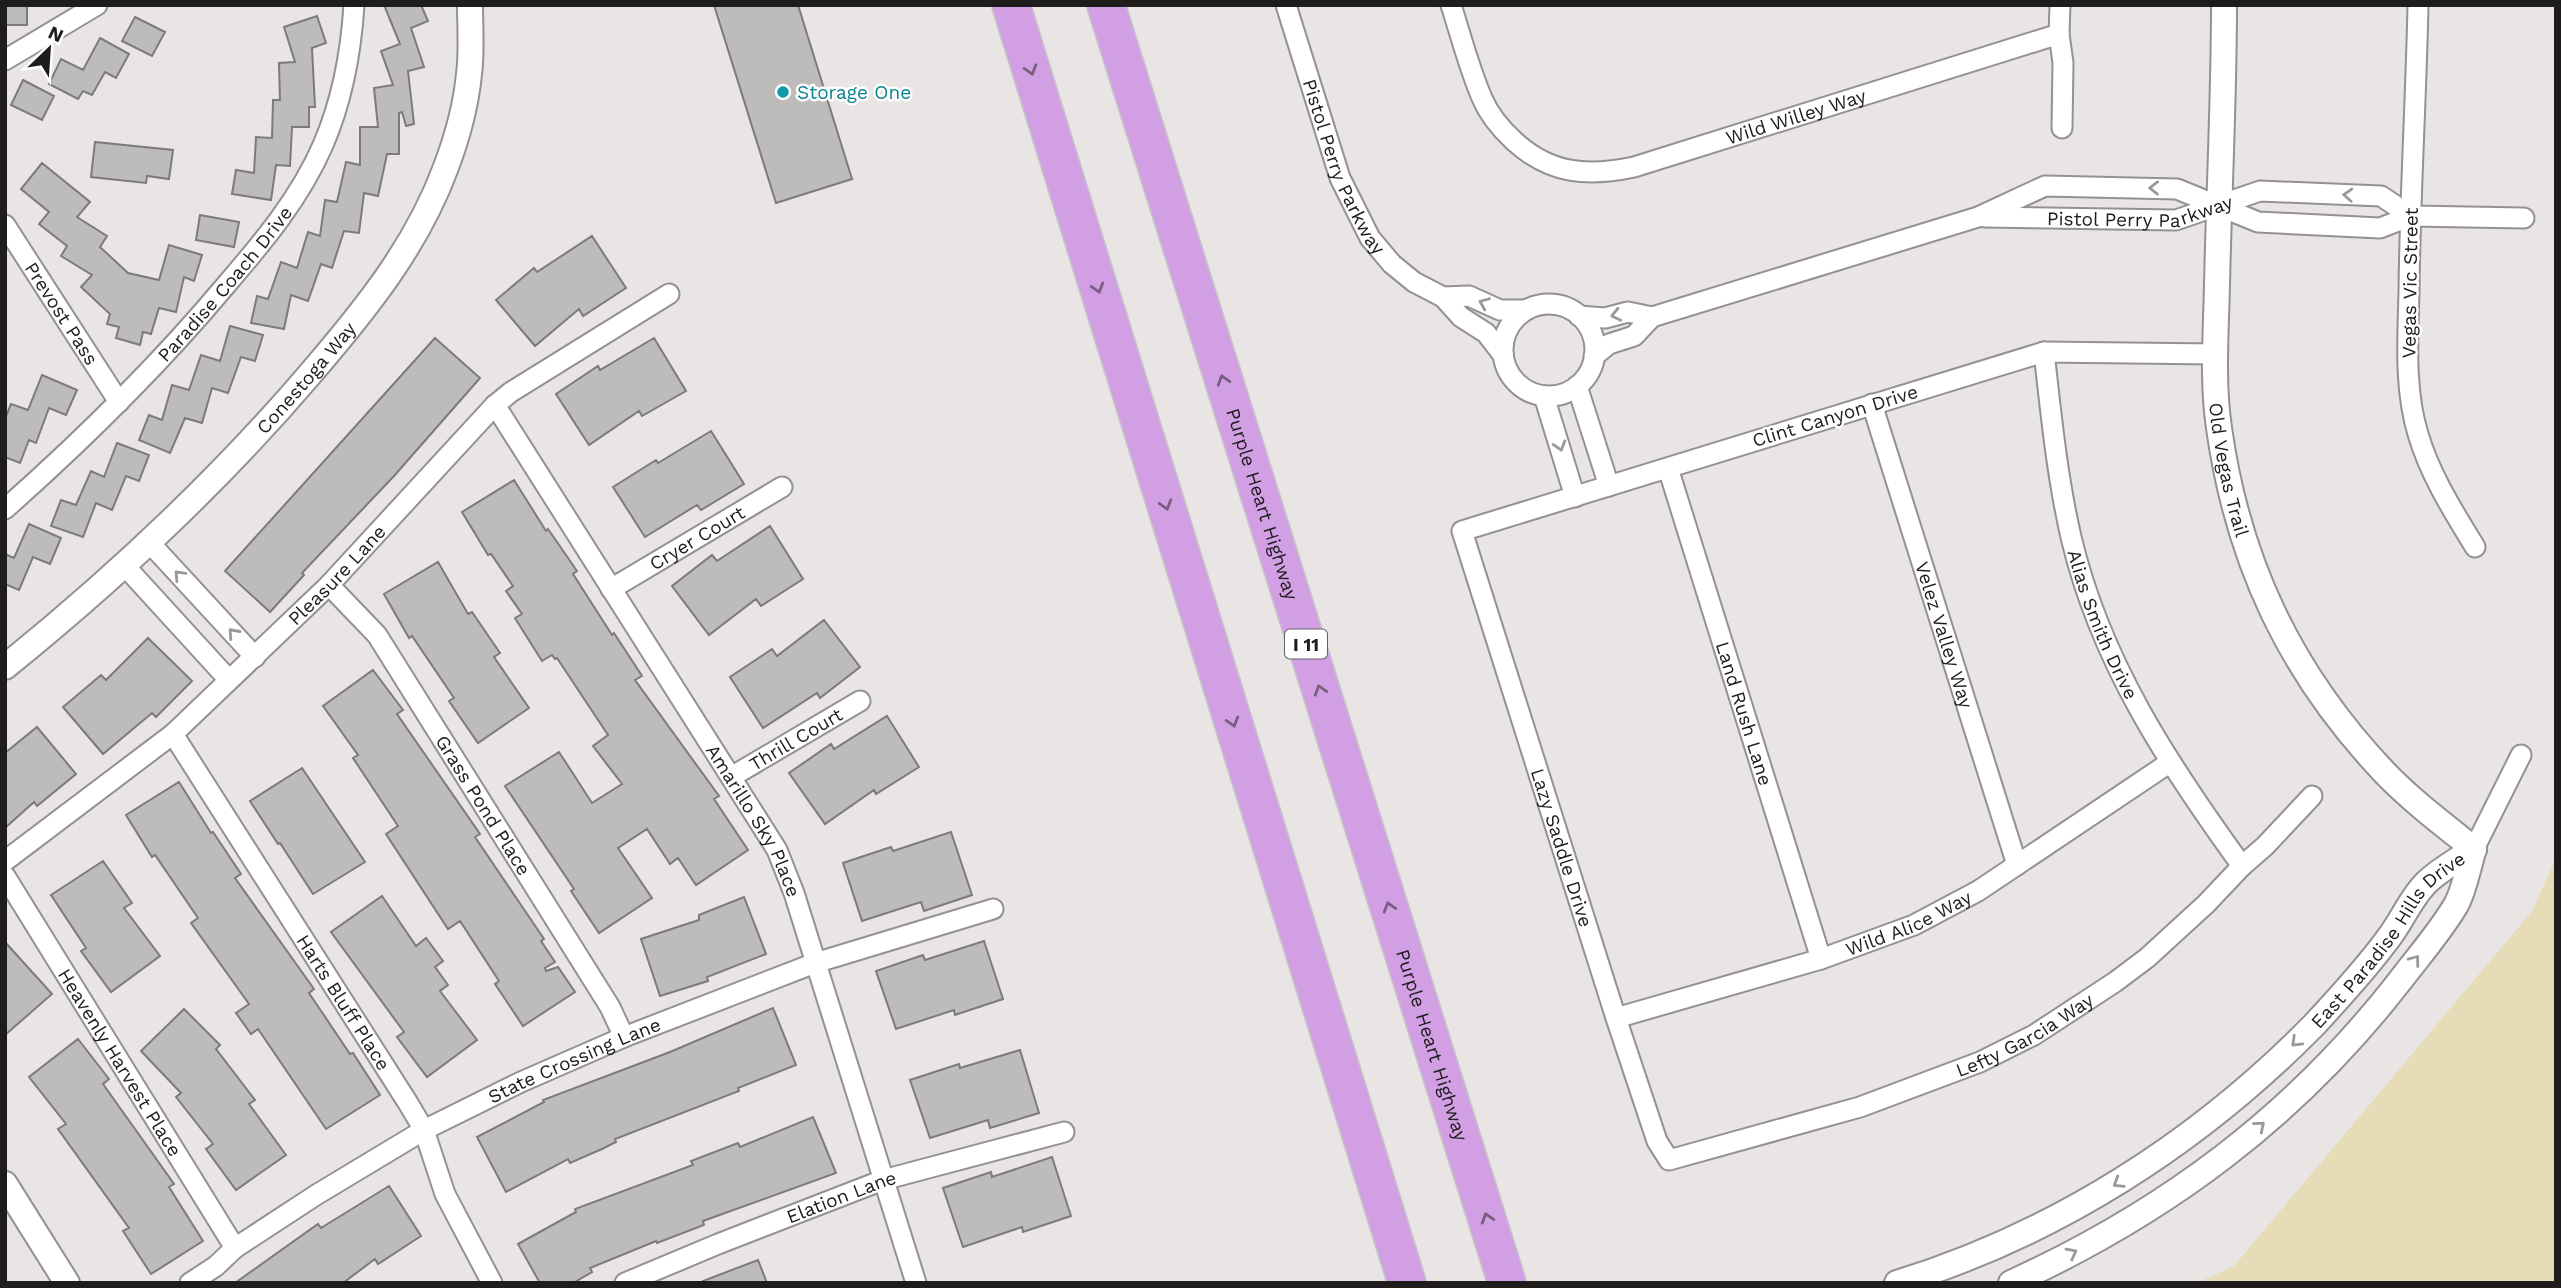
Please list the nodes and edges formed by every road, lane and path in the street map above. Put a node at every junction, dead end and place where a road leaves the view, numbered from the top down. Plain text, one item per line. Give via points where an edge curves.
1 (97, 5) edge
2 (354, 5) edge
3 (470, 5) edge
4 (1011, 5) edge
5 (1106, 5) edge
6 (1286, 5) edge
7 (1451, 5) edge
8 (2060, 5) edge
9 (2224, 5) edge
10 (2418, 5) edge
11 (2059, 34) junction
12 (5, 60) edge
13 (2062, 128) dead end
14 (2219, 206) junction
15 (2410, 216) junction
16 (1978, 217) junction
17 (2524, 218) dead end
18 (5, 225) edge
19 (12, 253) edge
20 (669, 294) dead end
21 (1443, 297) junction
22 (1525, 310) junction
23 (1579, 316) junction
24 (1652, 317) junction
25 (2043, 352) junction
26 (2216, 354) junction
27 (1503, 355) junction
28 (1594, 356) junction
29 (1577, 386) junction
30 (1544, 396) junction
31 (119, 402) junction
32 (1872, 404) junction
33 (495, 405) junction
34 (1668, 468) junction
35 (1609, 486) junction
36 (782, 487) dead end
37 (1575, 497) junction
38 (5, 509) edge
39 (1462, 531) joint
40 (148, 541) junction
41 (2475, 547) dead end
42 (124, 565) junction
43 (329, 584) junction
44 (611, 589) junction
45 (255, 657) junction
46 (5, 667) edge
47 (229, 680) junction
48 (860, 701) dead end
49 (173, 734) junction
50 (2521, 755) dead end
51 (2169, 763) junction
52 (731, 777) junction
53 (2312, 796) dead end
54 (2473, 849) junction
55 (5, 861) edge
56 (2017, 865) junction
57 (2242, 866) junction
58 (5, 876) edge
59 (993, 909) dead end
60 (1822, 959) junction
61 (815, 963) junction
62 (1616, 1018) junction
63 (624, 1037) junction
64 (424, 1130) junction
65 (1064, 1132) dead end
66 (1669, 1160) joint
67 (883, 1180) junction
68 (5, 1184) edge
69 (235, 1248) junction
70 (67, 1283) edge
71 (190, 1283) edge
72 (492, 1283) edge
73 (625, 1283) edge
74 (916, 1283) edge
75 (1407, 1283) edge
76 (1507, 1283) edge
77 (1897, 1283) edge
78 (2011, 1283) edge

1 - 12 street
2 - 31 street, Paradise Coach Drive via 345,76 331,125 308,176 204,312
3 - 40 street, Conestoga Way via 470,73 461,116 447,166 411,241 366,309 290,398
4 -> 75 highway
76 -> 5 highway, Purple Heart Highway / I 11
6 - 21 street, Pistol Perry Parkway via 1340,178 1359,219 1392,264
7 - 11 street, Wild Willey Way via 1494,121 1531,156 1577,172 1634,167
8 - 11 street
9 - 14 street, Old Vegas Trail
10 - 15 street, Vegas Vic Street
11 - 13 street
14 - 15 street via 2258,222 2380,228
15 -> 14 street via 2381,196 2260,191
14 - 16 street, Pistol Perry Parkway via 2176,220
14 -> 16 street, Pistol Perry Parkway via 2178,189 2045,186
14 - 26 street, Old Vegas Trail
15 - 17 street
15 - 41 street, Vegas Vic Street via 2408,362 2417,433 2444,496
16 - 24 street, Pistol Perry Parkway
18 - 19 street, Prevost Pass
19 - 31 street, Prevost Pass
20 - 33 street, Pleasure Lane
22 -> 21 street, Pistol Perry Parkway via 1500,310 1469,296
21 - 27 street, Pistol Perry Parkway via 1461,317 1486,333
22 - 23 street via 1559,305
22 - 27 street via 1509,326
24 -> 23 street, Pistol Perry Parkway via 1628,312 1605,318
23 - 28 street via 1592,335
24 - 28 street, Pistol Perry Parkway via 1634,336 1609,344
25 - 26 street, Clint Canyon Drive
25 - 32 street, Clint Canyon Drive
25 - 51 street, Alias Smith Drive via 2057,468 2071,539 2091,605 2113,661
26 - 54 street, Old Vegas Trail via 2218,425 2229,484 2243,540 2288,642 2315,687 2387,775
27 - 30 street via 1514,380
28 - 29 street via 1588,374
29 - 30 street
29 - 35 street
30 -> 37 street
31 - 38 street, Paradise Coach Drive
32 - 34 street, Clint Canyon Drive
32 - 56 street, Velez Valley Way
33 - 43 street, Pleasure Lane
33 - 44 street, Amarillo Sky Place
34 - 35 street, Clint Canyon Drive
34 - 60 street, Land Rush Lane
35 - 37 street, Clint Canyon Drive
36 - 44 street, Cryer Court
37 - 39 street, Clint Canyon Drive
39 - 62 street, Lazy Saddle Drive
40 - 42 street, Conestoga Way
45 -> 40 street
42 - 46 street, Conestoga Way
42 - 47 street
43 - 45 street, Pleasure Lane
43 - 63 street, Grass Pond Place via 377,635 610,1007
44 - 52 street, Amarillo Sky Place
45 - 47 street, Pleasure Lane
47 - 49 street, Pleasure Lane
48 - 52 street, Thrill Court
49 - 55 street, Pleasure Lane
49 - 64 street, Harts Bluff Place
50 - 54 street
51 - 56 street, Wild Alice Way
51 - 57 street, Alias Smith Drive
52 - 61 street, Amarillo Sky Place via 777,850
53 - 57 street, Lefty Garcia Way
54 -> 77 street, East Paradise Hills Drive via 2426,884 2388,940 2314,1024 2268,1069 2177,1143 2093,1199 1944,1269
78 -> 54 street, East Paradise Hills Drive via 2157,1205 2297,1095 2375,1012 2441,926 2457,903
56 - 60 street, Wild Alice Way via 1914,926
57 - 66 street, Lefty Garcia Way via 2147,958 2034,1035 1980,1062 1860,1107
58 - 69 street, Heavenly Harvest Place
59 - 61 street, State Crossing Lane
60 - 62 street, Wild Alice Way
61 - 63 street, State Crossing Lane
61 - 67 street, Amarillo Sky Place
62 - 66 street, Lazy Saddle Drive via 1657,1141
63 - 64 street, State Crossing Lane
64 - 69 street, State Crossing Lane
64 - 72 street, Harts Bluff Place via 445,1194
65 - 67 street, Elation Lane
67 - 73 street, Elation Lane
67 - 74 street, Amarillo Sky Place
68 - 70 street
69 - 71 street, State Crossing Lane

